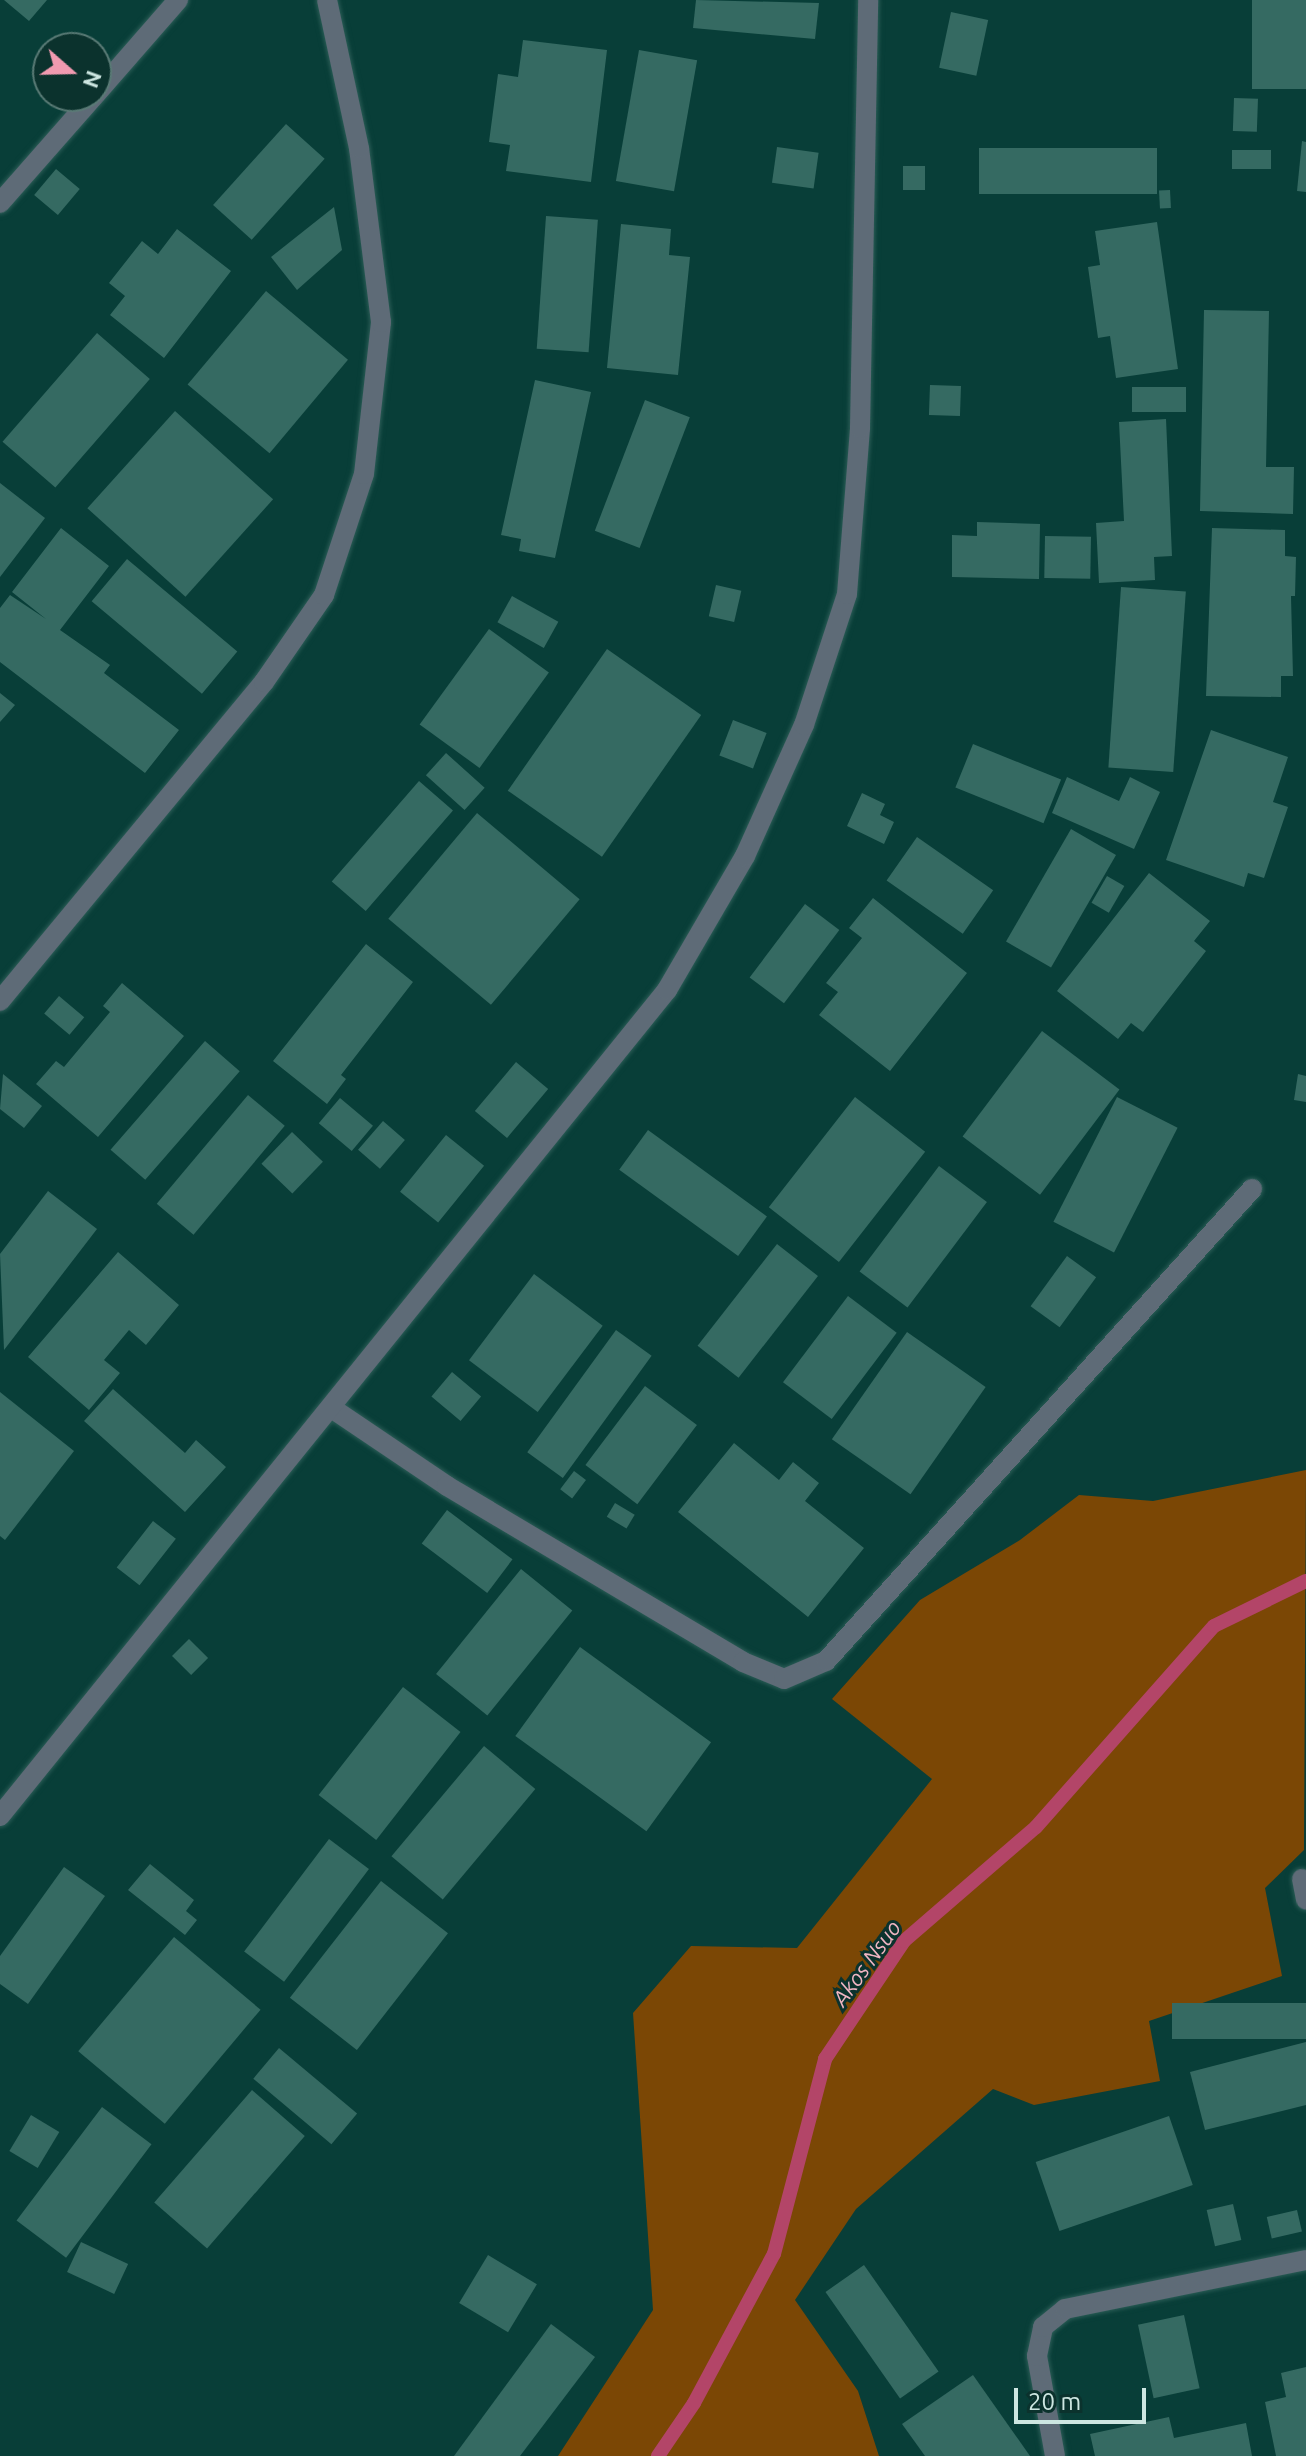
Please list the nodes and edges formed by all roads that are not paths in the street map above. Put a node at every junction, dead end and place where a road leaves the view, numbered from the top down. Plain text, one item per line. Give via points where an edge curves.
1 (178, 0) edge
2 (327, 0) edge
3 (868, 0) edge
4 (112, 76) edge
5 (80, 112) edge
6 (0, 203) edge
7 (0, 1001) edge
8 (1252, 1189) dead end
9 (333, 1409) junction
10 (0, 1816) edge
11 (1306, 2260) edge
12 (1055, 2456) edge

1 - 4 street
2 - 7 street via 359,148 381,322 364,474 315,608 264,682
3 - 9 street via 860,428 847,594 804,725 745,856 667,990
5 - 6 street
8 - 9 street via 826,1661 784,1679 743,1662 447,1486
9 - 10 street
11 - 12 street via 1065,2309 1043,2327 1037,2356

